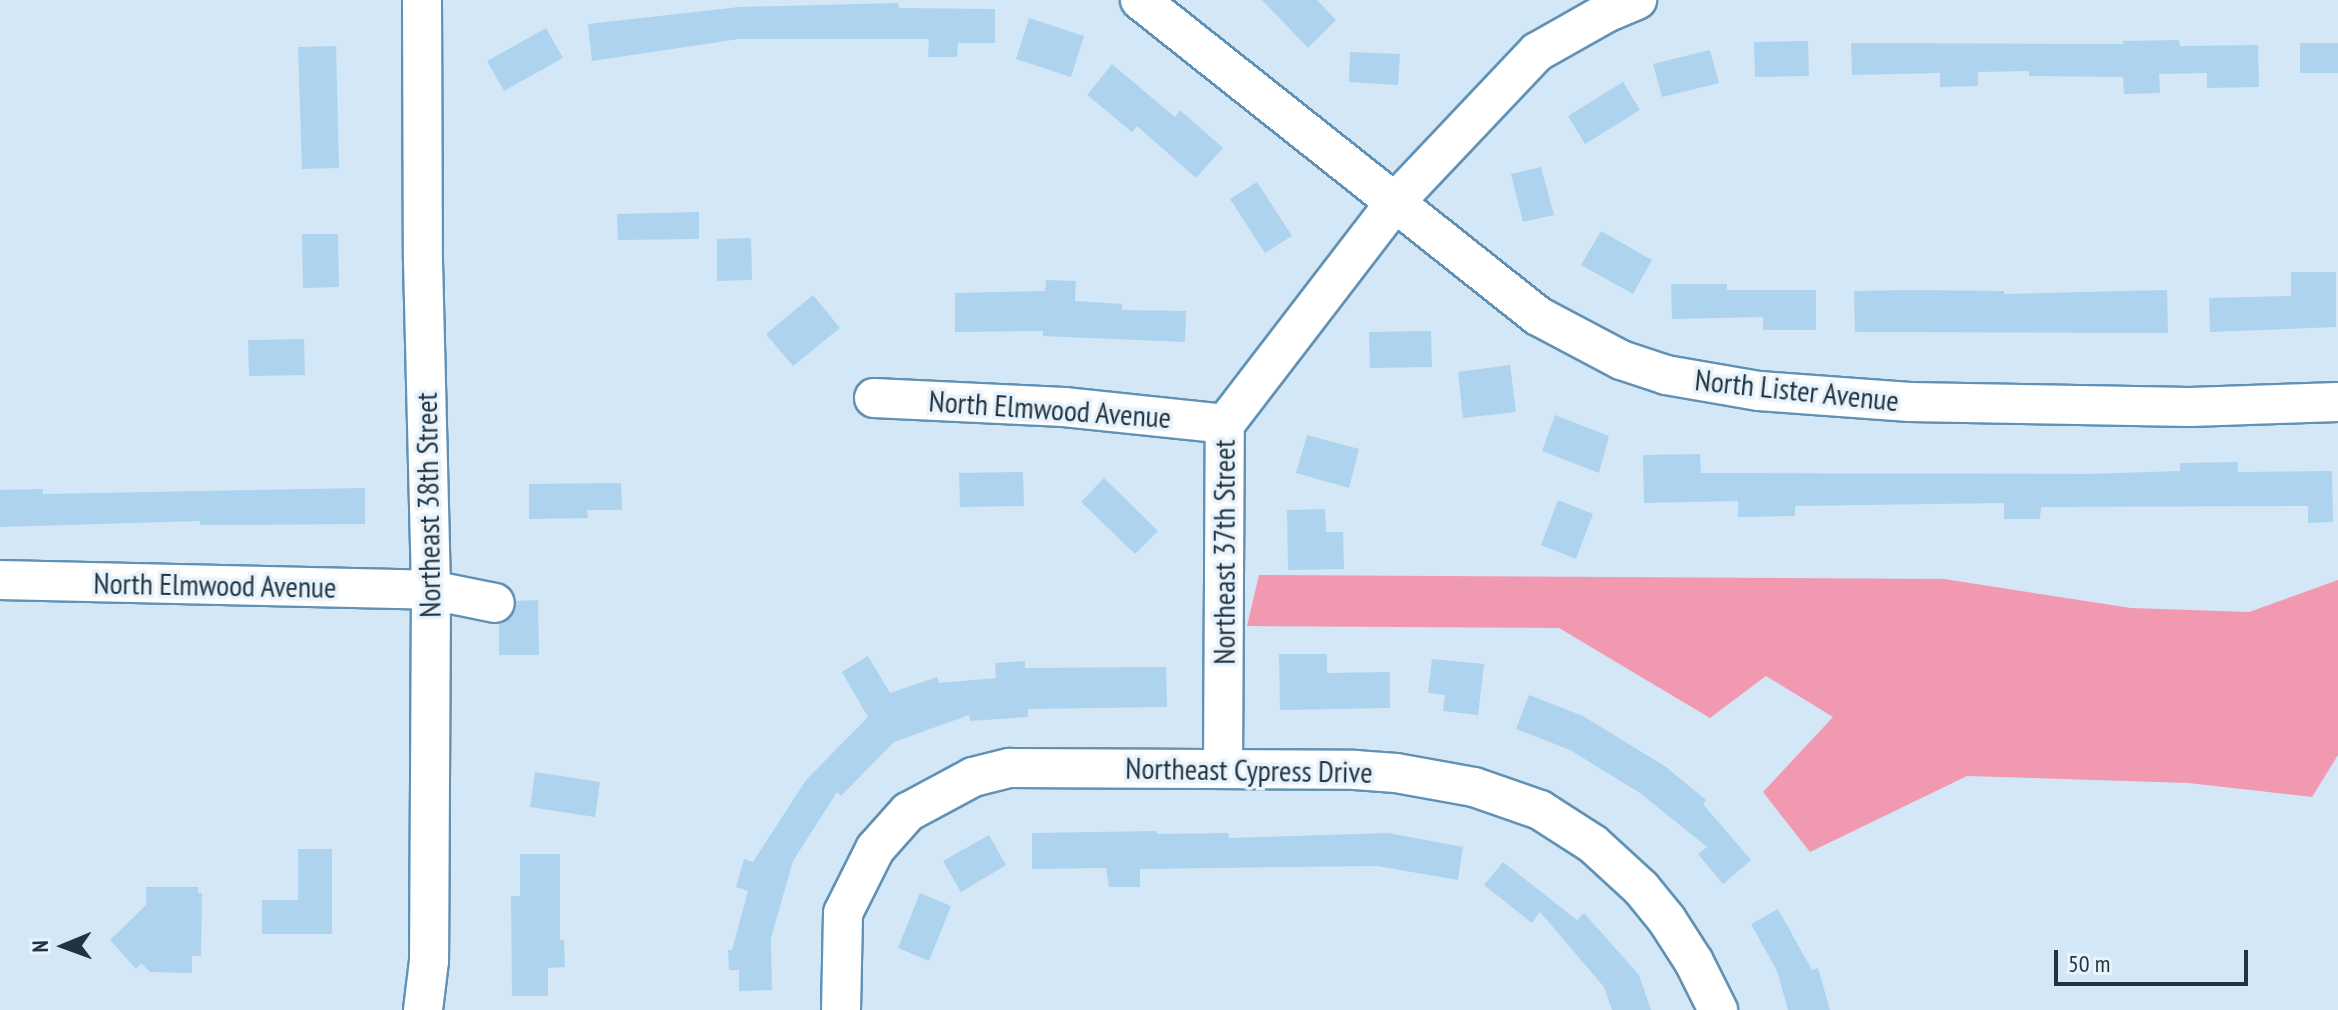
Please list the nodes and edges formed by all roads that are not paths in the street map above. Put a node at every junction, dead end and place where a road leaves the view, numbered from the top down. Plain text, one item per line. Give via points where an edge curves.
1 (422, 0) edge
2 (1140, 0) edge
3 (1637, 0) edge
4 (1396, 201) junction
5 (874, 398) dead end
6 (2338, 402) edge
7 (1225, 424) junction
8 (0, 580) edge
9 (431, 590) junction
10 (495, 603) dead end
11 (1223, 769) junction
12 (423, 1010) edge
13 (841, 1010) edge
14 (1718, 1010) edge

1 - 9 street, Northeast 38th Street
2 - 4 street, North Lister Avenue
3 - 4 street, Northeast 37th Street via 1537,52
4 - 6 street, North Lister Avenue via 1513,297 1579,340 1621,360 1712,386 2050,407
4 - 7 street, Northeast 37th Street
5 - 7 street, North Elmwood Avenue via 1064,407
7 - 11 street, Northeast 37th Street
8 - 9 street, North Elmwood Avenue
9 - 10 street, North Elmwood Avenue
9 - 12 street, Northeast 38th Street via 429,961
11 - 13 street, Northeast Cypress Drive via 1010,768 973,777 908,812 875,849 843,913
11 - 14 street, Northeast Cypress Drive via 1396,773 1474,787 1540,810 1593,844 1641,888 1694,962

